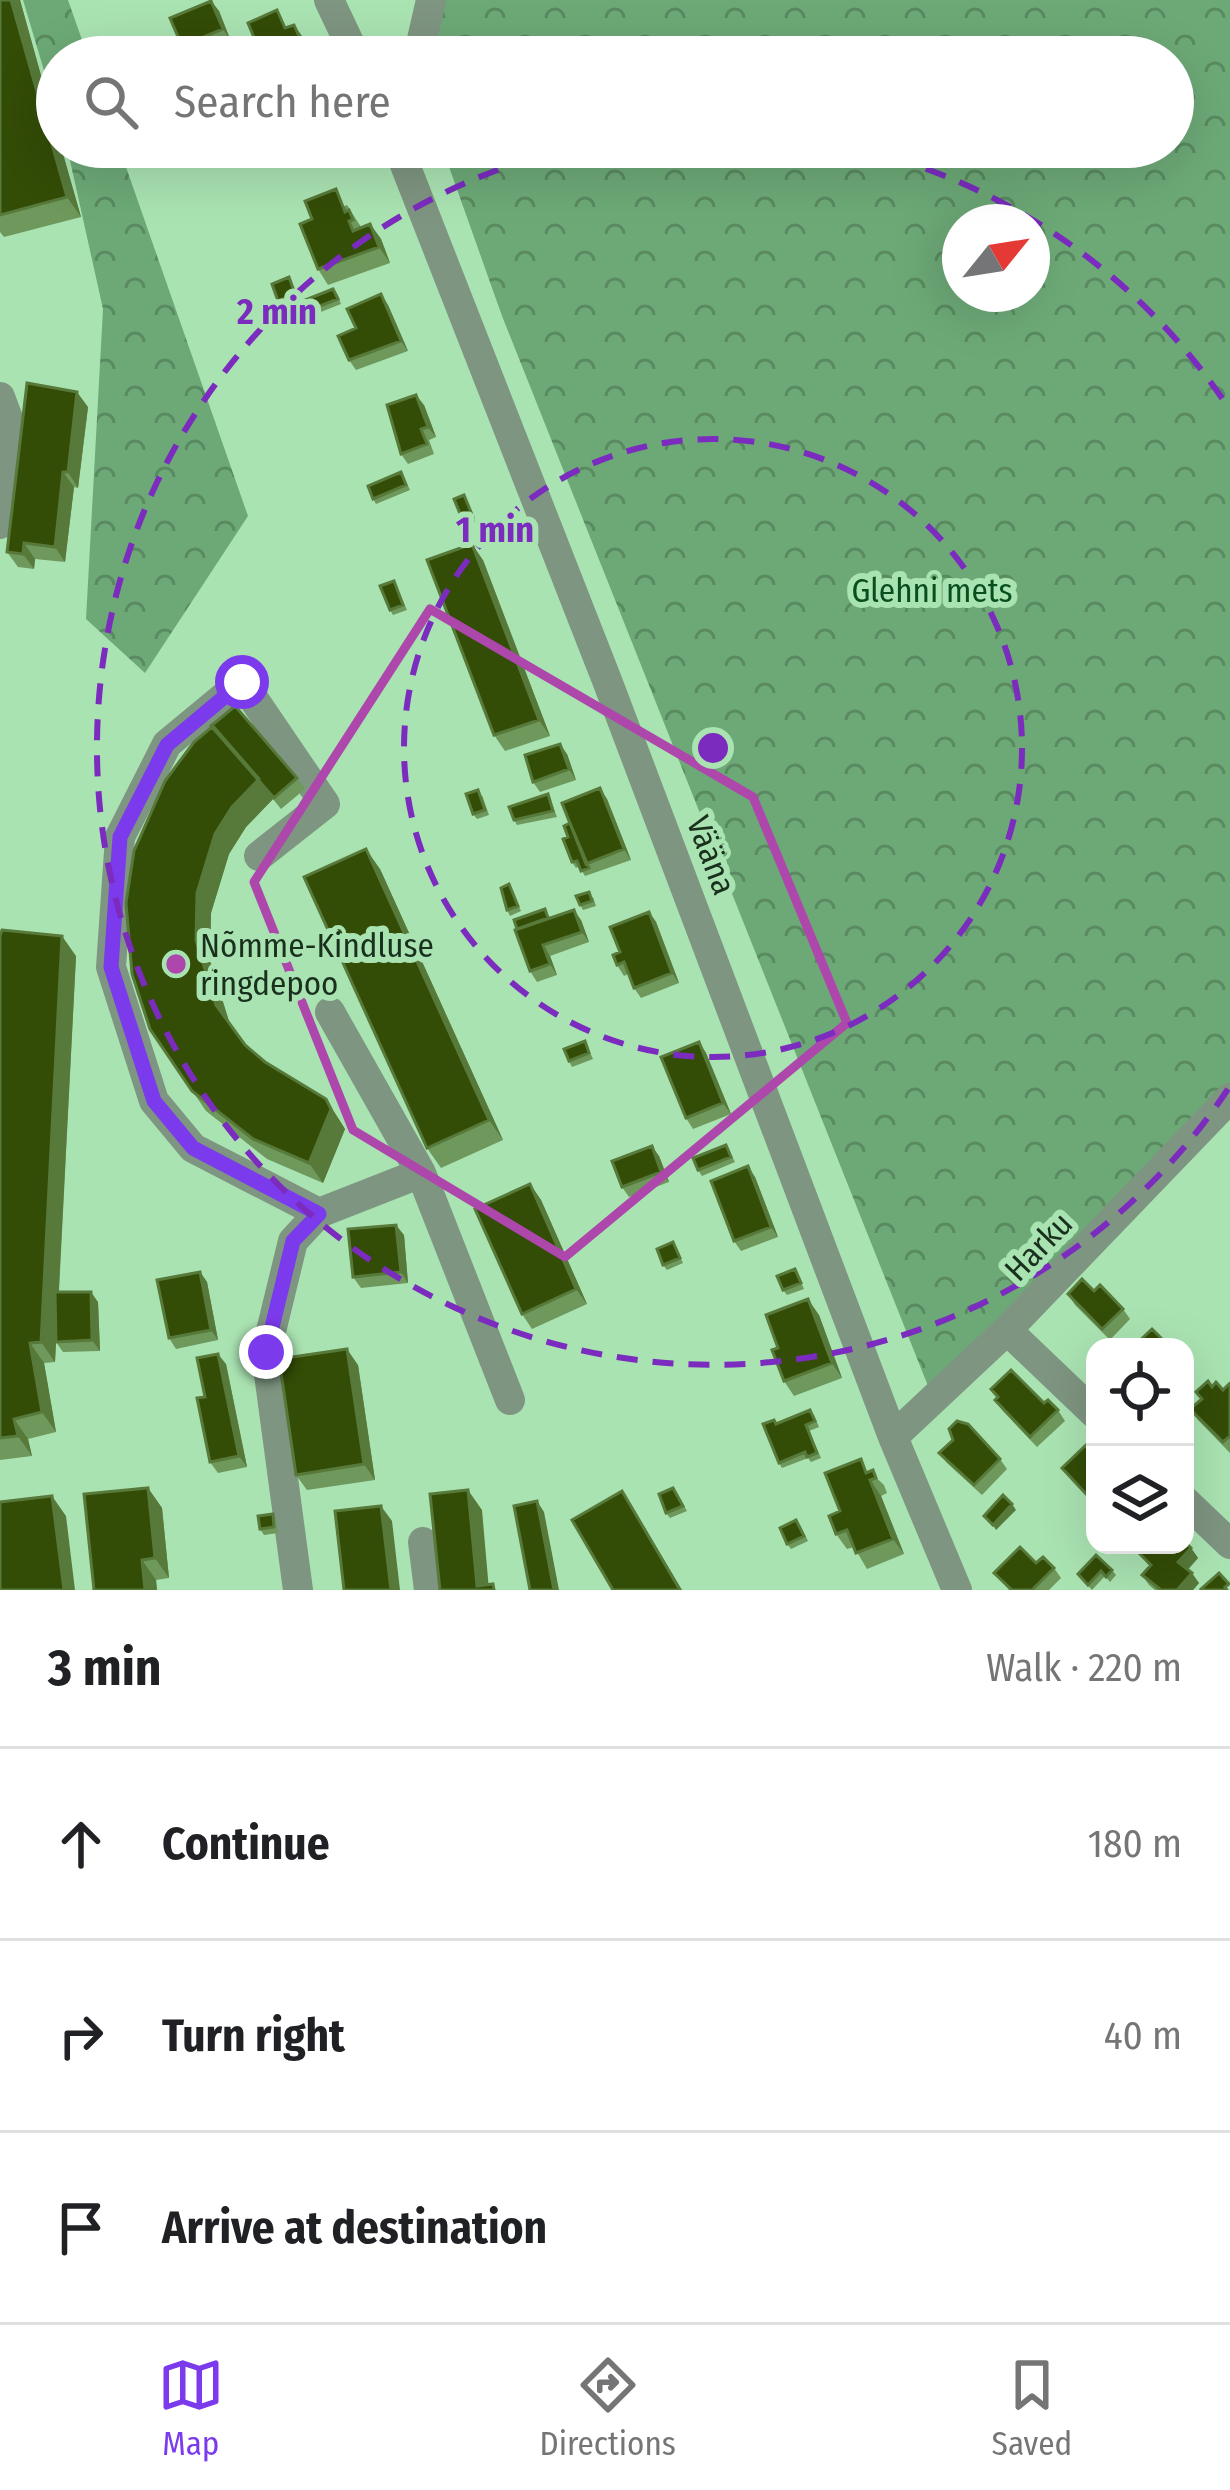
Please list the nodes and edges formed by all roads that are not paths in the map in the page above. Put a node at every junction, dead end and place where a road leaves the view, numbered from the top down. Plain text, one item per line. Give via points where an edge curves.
1 (329, 0) edge
2 (431, 0) edge
3 (346, 36) edge
4 (423, 36) edge
5 (410, 168) edge
6 (0, 397) edge
7 (0, 524) edge
8 (259, 856) dead end
9 (330, 1012) dead end
10 (1230, 1098) edge
11 (421, 1173) junction
12 (319, 1214) junction
13 (1007, 1330) junction
14 (510, 1400) dead end
15 (1086, 1405) edge
16 (893, 1437) junction
17 (1194, 1510) edge
18 (423, 1542) dead end
19 (1230, 1544) edge
20 (298, 1590) edge
21 (429, 1590) edge
22 (957, 1590) edge

1 - 3 street
2 - 4 street
5 - 16 street, Vääna
6 - 7 street via 10,424
8 - 12 street via 325,804 242,682 167,745 120,837 111,967 154,1101 193,1148
9 - 11 street
10 - 13 street, Harku
11 - 12 street
11 - 14 street
12 - 20 street via 293,1241 266,1352
13 - 15 street
13 - 16 street, Harku
16 - 22 street, Vääna
17 - 19 street
18 - 21 street

